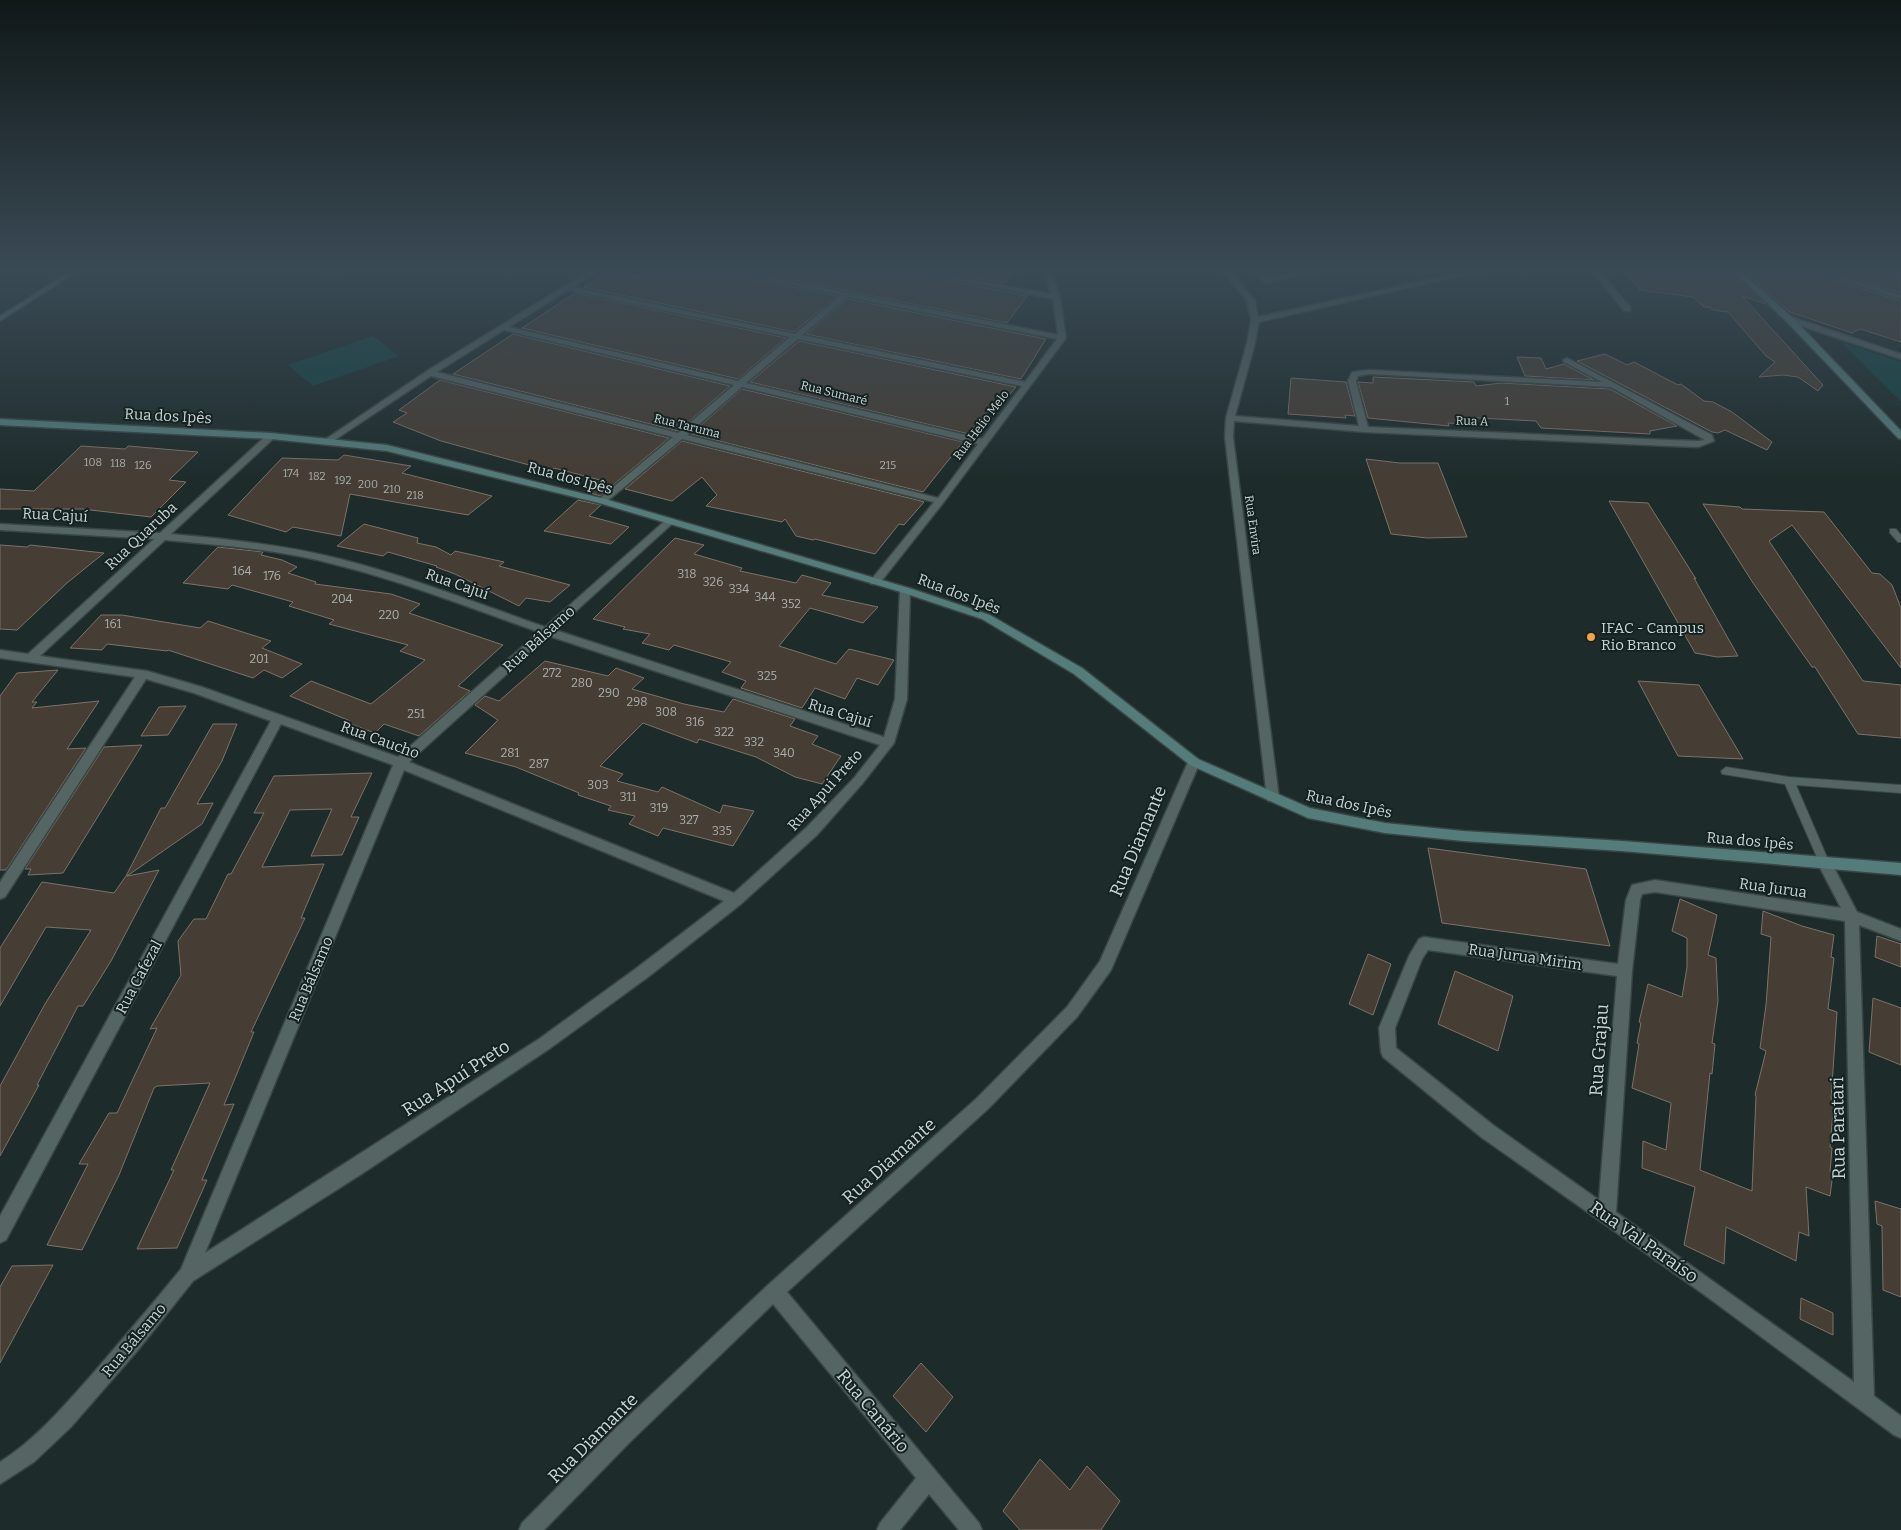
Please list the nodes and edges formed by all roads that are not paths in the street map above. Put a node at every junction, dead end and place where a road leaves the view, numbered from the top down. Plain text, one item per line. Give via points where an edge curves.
1 (485, 339) edge
2 (553, 339) edge
3 (791, 339) edge
4 (816, 339) edge
5 (1061, 339) edge
6 (1252, 339) edge
7 (1808, 339) edge
8 (1849, 339) edge
9 (1901, 357) edge
10 (1568, 360) dead end
11 (430, 373) junction
12 (741, 383) junction
13 (1027, 385) junction
14 (1614, 385) junction
15 (1230, 418) junction
16 (0, 422) edge
17 (1364, 429) junction
18 (271, 436) junction
19 (1901, 436) edge
20 (681, 438) junction
21 (327, 441) junction
22 (983, 442) junction
23 (602, 501) junction
24 (940, 501) junction
25 (670, 522) junction
26 (0, 527) edge
27 (1893, 531) dead end
28 (162, 537) junction
29 (1901, 540) edge
30 (875, 582) junction
31 (905, 590) junction
32 (548, 631) junction
33 (0, 654) edge
34 (31, 658) junction
35 (143, 674) junction
36 (277, 720) junction
37 (888, 743) junction
38 (1194, 762) junction
39 (400, 764) junction
40 (1726, 771) dead end
41 (1789, 781) junction
42 (1901, 789) edge
43 (1273, 798) junction
44 (1824, 862) junction
45 (1901, 868) edge
46 (1637, 889) joint
47 (0, 893) edge
48 (736, 900) junction
49 (1852, 916) junction
50 (1901, 935) edge
51 (1625, 971) junction
52 (1389, 1052) joint
53 (1607, 1216) junction
54 (0, 1234) edge
55 (187, 1275) junction
56 (774, 1291) junction
57 (1864, 1400) junction
58 (1901, 1428) edge
59 (0, 1474) edge
60 (929, 1478) junction
61 (529, 1530) edge
62 (887, 1530) edge
63 (972, 1530) edge

1 - 11 street
2 - 12 street, Rua Sumaré
3 - 12 street
4 - 13 street
5 - 13 street, Rua Helio Melo
6 - 15 street, Rua Envira
7 - 19 street
8 - 9 street
10 - 14 street
11 - 20 street, Rua Taruma
11 - 21 street
12 - 20 street
12 - 22 street, Rua Sumaré
13 - 22 street, Rua Helio Melo
14 - 17 street via 1369,372 1355,374 1352,380
14 - 17 street, Rua A via 1711,440 1698,444
15 - 17 street, Rua A
15 - 43 street, Rua Envira via 1229,437
16 - 18 street, Rua dos Ipês
18 - 21 street, Rua dos Ipês
18 - 28 street, Rua Quaruba
20 - 23 street
20 - 24 street, Rua Taruma
21 - 23 street, Rua dos Ipês via 387,448
22 - 24 street, Rua Helio Melo
23 - 25 street, Rua dos Ipês
24 - 30 street, Rua Helio Melo
25 - 30 street, Rua dos Ipês
25 - 32 street, Rua Bálsamo
26 - 28 street, Rua Cajuí
27 - 29 lane
28 - 32 street, Rua Cajuí via 314,556 365,569
28 - 34 street, Rua Quaruba
30 - 31 street, Rua dos Ipês
31 - 37 street, Rua Apui Preto via 900,699
31 - 38 street, Rua dos Ipês via 986,617 1078,671
32 - 37 street, Rua Cajuí via 766,706
32 - 39 street, Rua Bálsamo
33 - 34 street, Rua Caucho
34 - 35 street, Rua Caucho
35 - 36 street, Rua Caucho via 198,690
35 - 47 street
36 - 39 street, Rua Caucho
36 - 54 street, Rua Cafezal
37 - 48 street, Rua Apui Preto via 812,831
38 - 43 street, Rua dos Ipês
38 - 56 street, Rua Diamante via 1106,964 1072,1012 982,1103
39 - 48 street, Rua Caucho
39 - 55 street, Rua Bálsamo
40 - 41 lane
41 - 42 lane
41 - 44 lane
43 - 44 street, Rua dos Ipês via 1308,813 1385,828
44 - 45 street, Rua dos Ipês
44 - 49 street, Rua Paratari
46 - 49 street, Rua Jurua via 1655,886
46 - 51 street, Rua Grajau
48 - 55 street, Rua Apuí Preto via 544,1044
49 - 50 street, Rua Jurua
49 - 57 street, Rua Paratari
51 - 52 street, Rua Jurua Mirim via 1424,943 1387,1028
51 - 53 street, Rua Grajau
52 - 53 street, Rua Val Paraíso via 1487,1132
53 - 57 street, Rua Val Paraíso
55 - 59 street, Rua Bálsamo via 74,1409 21,1461
56 - 60 street, Rua Canário
56 - 61 street, Rua Diamante
57 - 58 street, Rua Val Paraíso
60 - 62 street
60 - 63 street, Rua Canário

